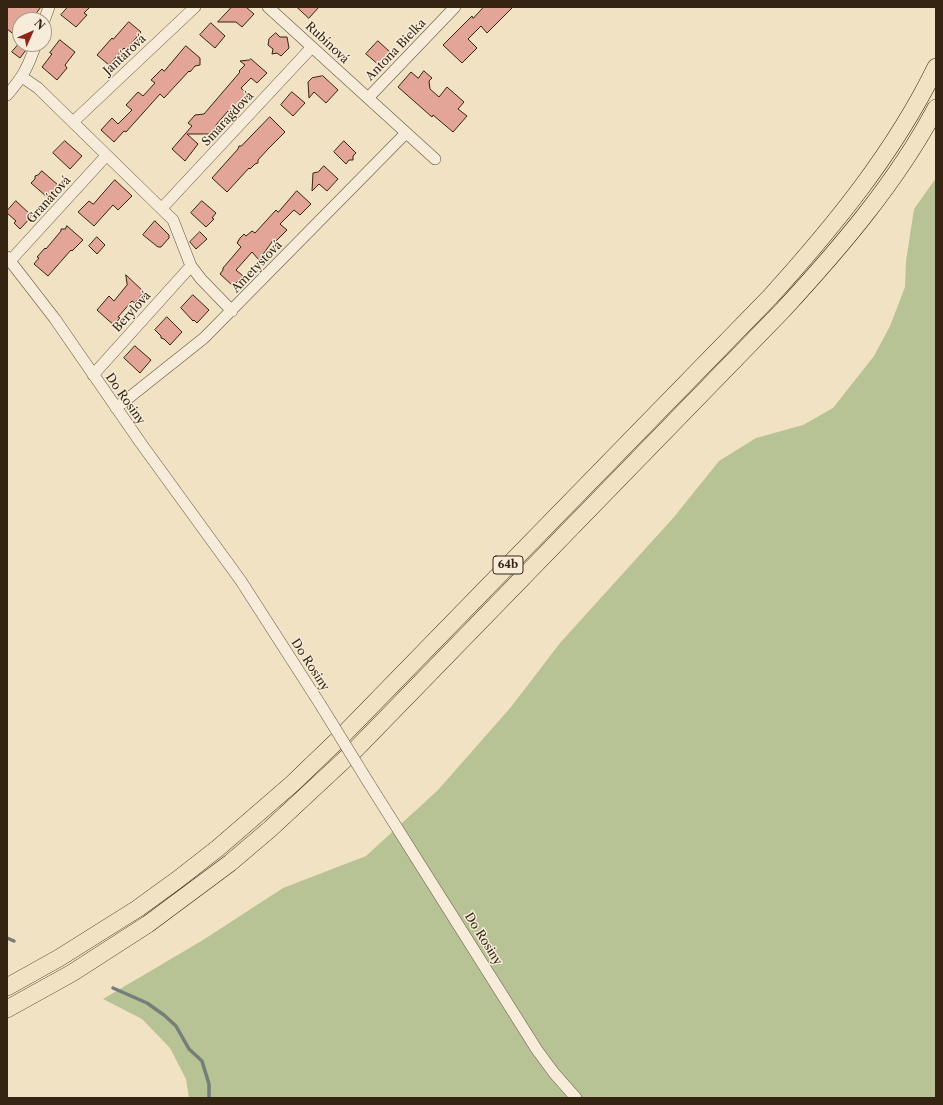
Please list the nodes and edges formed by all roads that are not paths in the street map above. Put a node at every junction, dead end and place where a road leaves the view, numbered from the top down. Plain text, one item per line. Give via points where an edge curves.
1 (195, 7) edge
2 (268, 7) edge
3 (455, 7) edge
4 (312, 47) junction
5 (33, 52) edge
6 (936, 67) edge
7 (22, 77) junction
8 (7, 95) edge
9 (368, 98) junction
10 (936, 108) edge
11 (73, 122) junction
12 (406, 133) junction
13 (106, 156) junction
14 (435, 159) dead end
15 (162, 208) junction
16 (9, 259) edge
17 (191, 266) junction
18 (232, 311) junction
19 (92, 375) junction
20 (116, 408) junction
21 (7, 987) edge
22 (7, 1009) edge
23 (576, 1098) edge

1 - 11 street, Jantárová
2 - 4 street, Rubínová
3 - 9 street, Antona Bielka
4 - 9 street, Rubínová
4 - 15 street, Smaragdová
5 - 7 street
6 - 21 highway, 64b via 879,164 861,190 802,261 770,297 343,735 256,816 177,880 99,934
7 - 8 street
7 - 11 street via 38,88
9 - 12 street, Antona Bielka
10 - 22 highway, 64b via 876,200 816,274 356,749 270,829 188,895 72,973
11 - 13 street
12 - 14 street, Antona Bielka
12 - 18 street, Ametystová
13 - 15 street
13 - 16 street, Granátová
15 - 17 street via 173,220
16 - 19 street, Do Rosiny via 55,319
17 - 18 street
17 - 19 street, Berylová
18 - 20 street, Ametystová via 204,338
19 - 20 street, Do Rosiny
20 - 23 street, Do Rosiny, bridge via 241,581 537,1050

